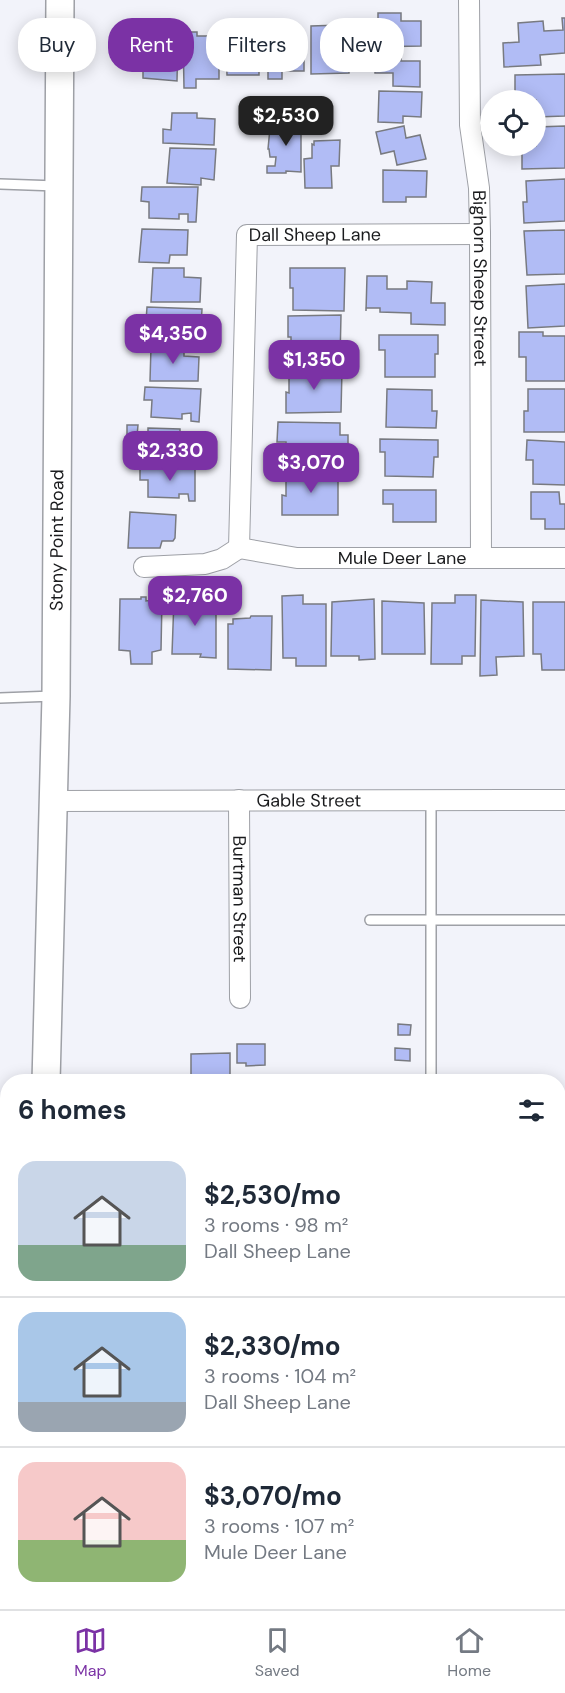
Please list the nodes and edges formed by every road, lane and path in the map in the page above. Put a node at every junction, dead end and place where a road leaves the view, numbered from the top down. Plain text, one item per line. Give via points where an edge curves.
1 (60, 0) edge
2 (469, 0) edge
3 (0, 184) edge
4 (59, 186) junction
5 (480, 234) junction
6 (239, 548) junction
7 (481, 558) junction
8 (565, 558) edge
9 (144, 567) dead end
10 (56, 696) junction
11 (0, 698) edge
12 (239, 800) junction
13 (431, 800) junction
14 (565, 800) edge
15 (53, 801) junction
16 (370, 920) dead end
17 (565, 920) edge
18 (432, 921) junction
19 (240, 998) dead end
20 (46, 1074) edge
21 (431, 1074) edge

1 - 4 main road, Stony Point Road
2 - 5 street, Bighorn Sheep Street via 470,125
3 - 4 lane
4 - 10 main road, Stony Point Road
5 - 6 street, Dall Sheep Lane via 247,235
5 - 7 street, Bighorn Sheep Street
6 - 7 street, Mule Deer Lane via 297,558
6 - 9 street via 222,560 205,564
7 - 8 street, Mule Deer Lane
10 - 11 lane
10 - 15 main road, Stony Point Road
12 - 13 street, Gable Street
12 - 15 street, Gable Street
12 - 19 street, Burtman Street
13 - 14 street, Gable Street
13 - 18 lane
15 - 20 main road, Stony Point Road
16 - 18 lane
17 - 18 lane
18 - 21 lane

